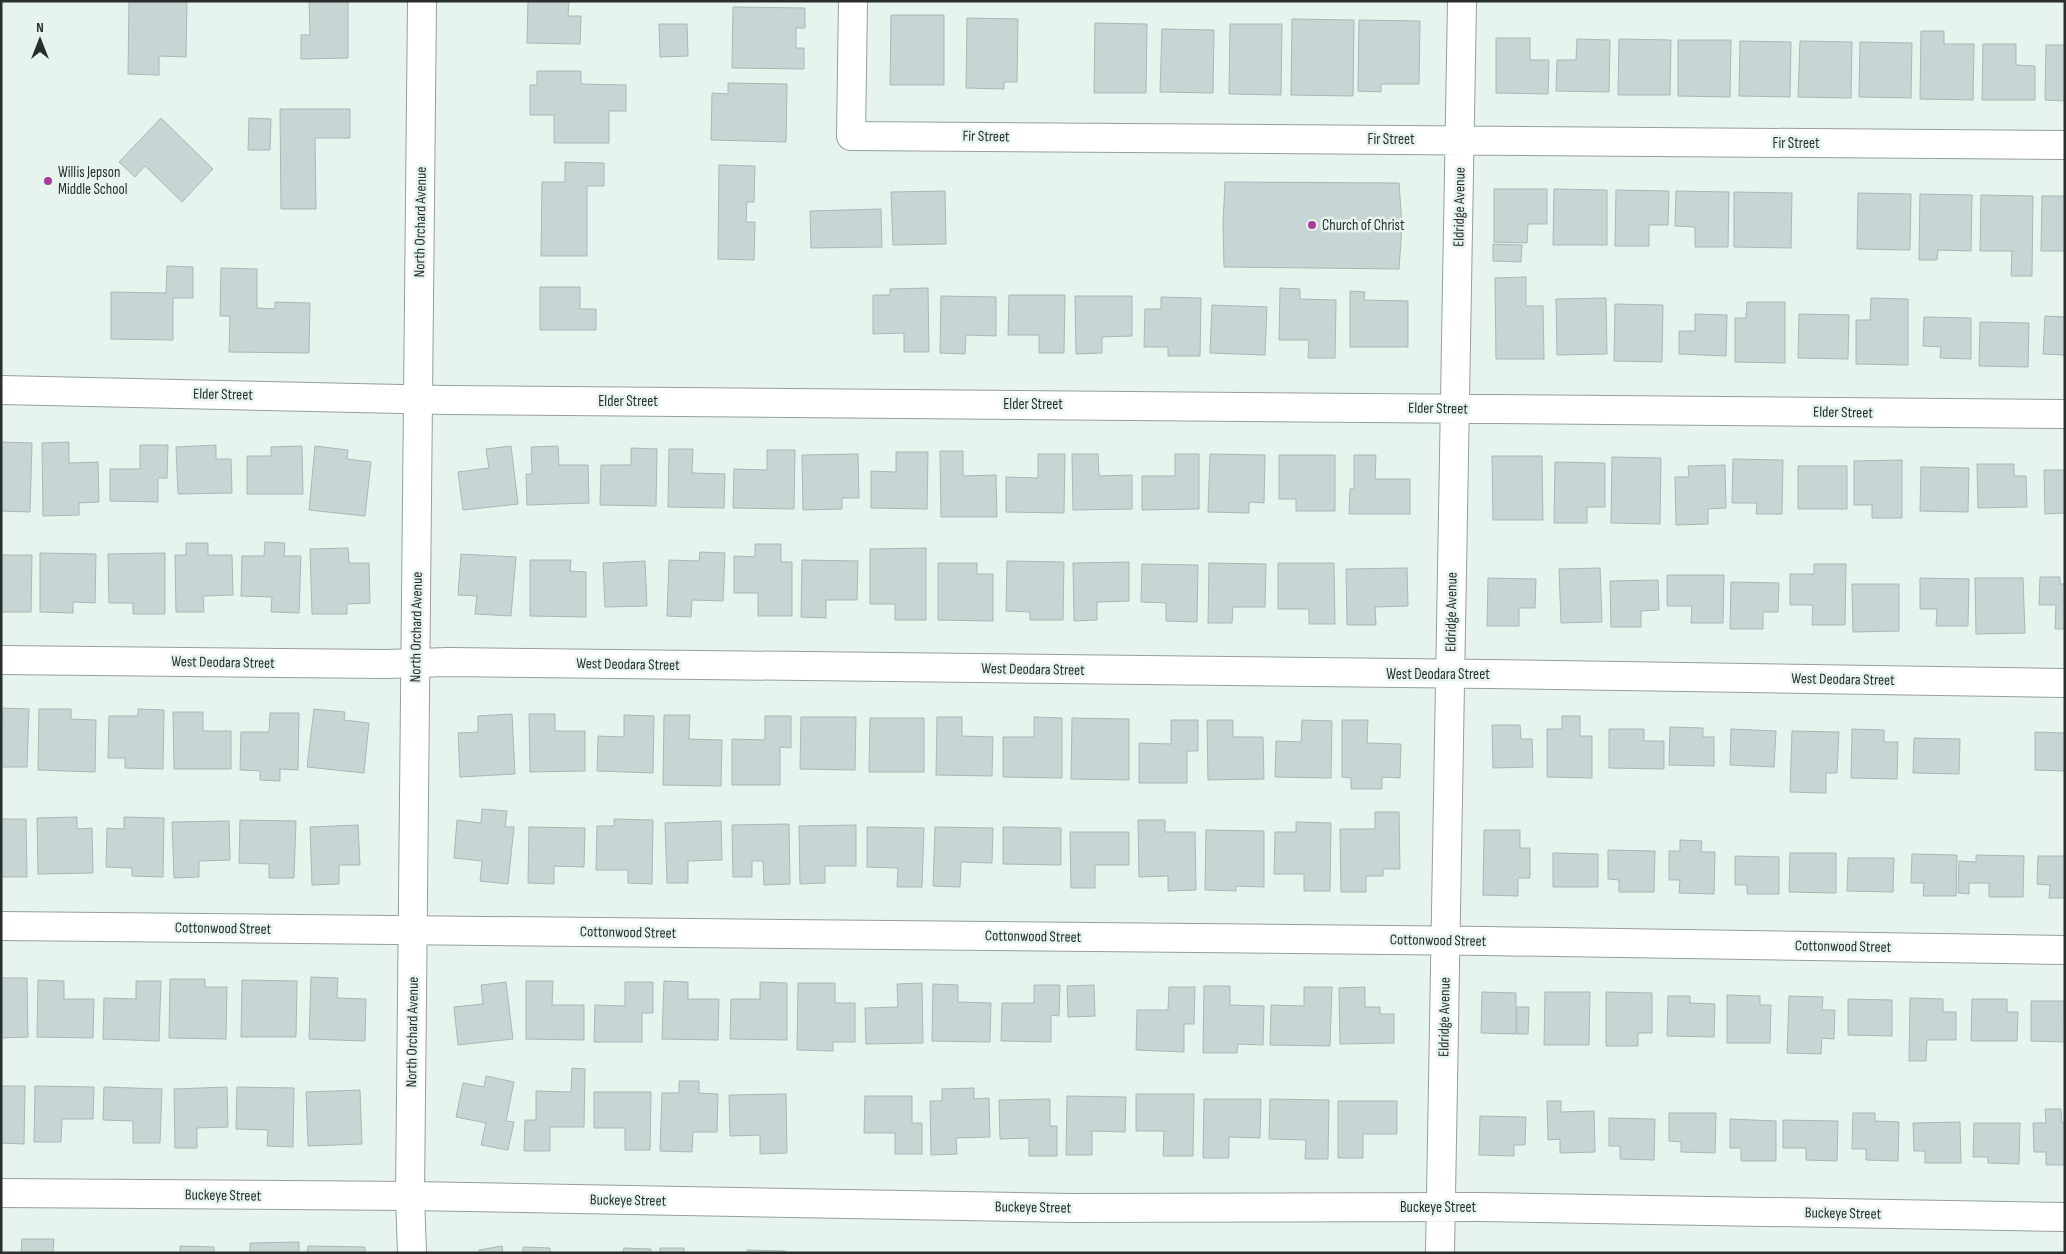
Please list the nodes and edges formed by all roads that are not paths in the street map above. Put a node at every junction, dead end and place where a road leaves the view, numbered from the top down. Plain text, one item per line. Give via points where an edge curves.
1 (422, 1) edge
2 (854, 1) edge
3 (1462, 1) edge
4 (1460, 140) junction
5 (2065, 146) edge
6 (1, 390) edge
7 (418, 399) junction
8 (1456, 408) junction
9 (2065, 414) edge
10 (1, 660) edge
11 (415, 663) junction
12 (1450, 674) junction
13 (2065, 683) edge
14 (1, 926) edge
15 (413, 930) junction
16 (1446, 940) junction
17 (2065, 950) edge
18 (1, 1193) edge
19 (410, 1196) junction
20 (1441, 1207) junction
21 (2065, 1217) edge
22 (412, 1253) edge
23 (1440, 1253) edge

1 - 7 street, North Orchard Avenue
2 - 4 street, Fir Street via 851,136
3 - 4 street, Eldridge Avenue
4 - 5 street, Fir Street
4 - 8 street, Eldridge Avenue
6 - 7 street, Elder Street
7 - 8 street, Elder Street
7 - 11 street, North Orchard Avenue
8 - 9 street, Elder Street
8 - 12 street, Eldridge Avenue
10 - 11 street, West Deodara Street
11 - 12 street, West Deodara Street
11 - 15 street, North Orchard Avenue
12 - 13 street, West Deodara Street
12 - 16 street, Eldridge Avenue
14 - 15 street, Cottonwood Street
15 - 16 street, Cottonwood Street
15 - 19 street, North Orchard Avenue
16 - 17 street, Cottonwood Street
16 - 20 street, Eldridge Avenue
18 - 19 street, Buckeye Street
19 - 20 street, Buckeye Street via 1071,1208
19 - 22 street, North Orchard Avenue
20 - 21 street, Buckeye Street
20 - 23 street, Eldridge Avenue

